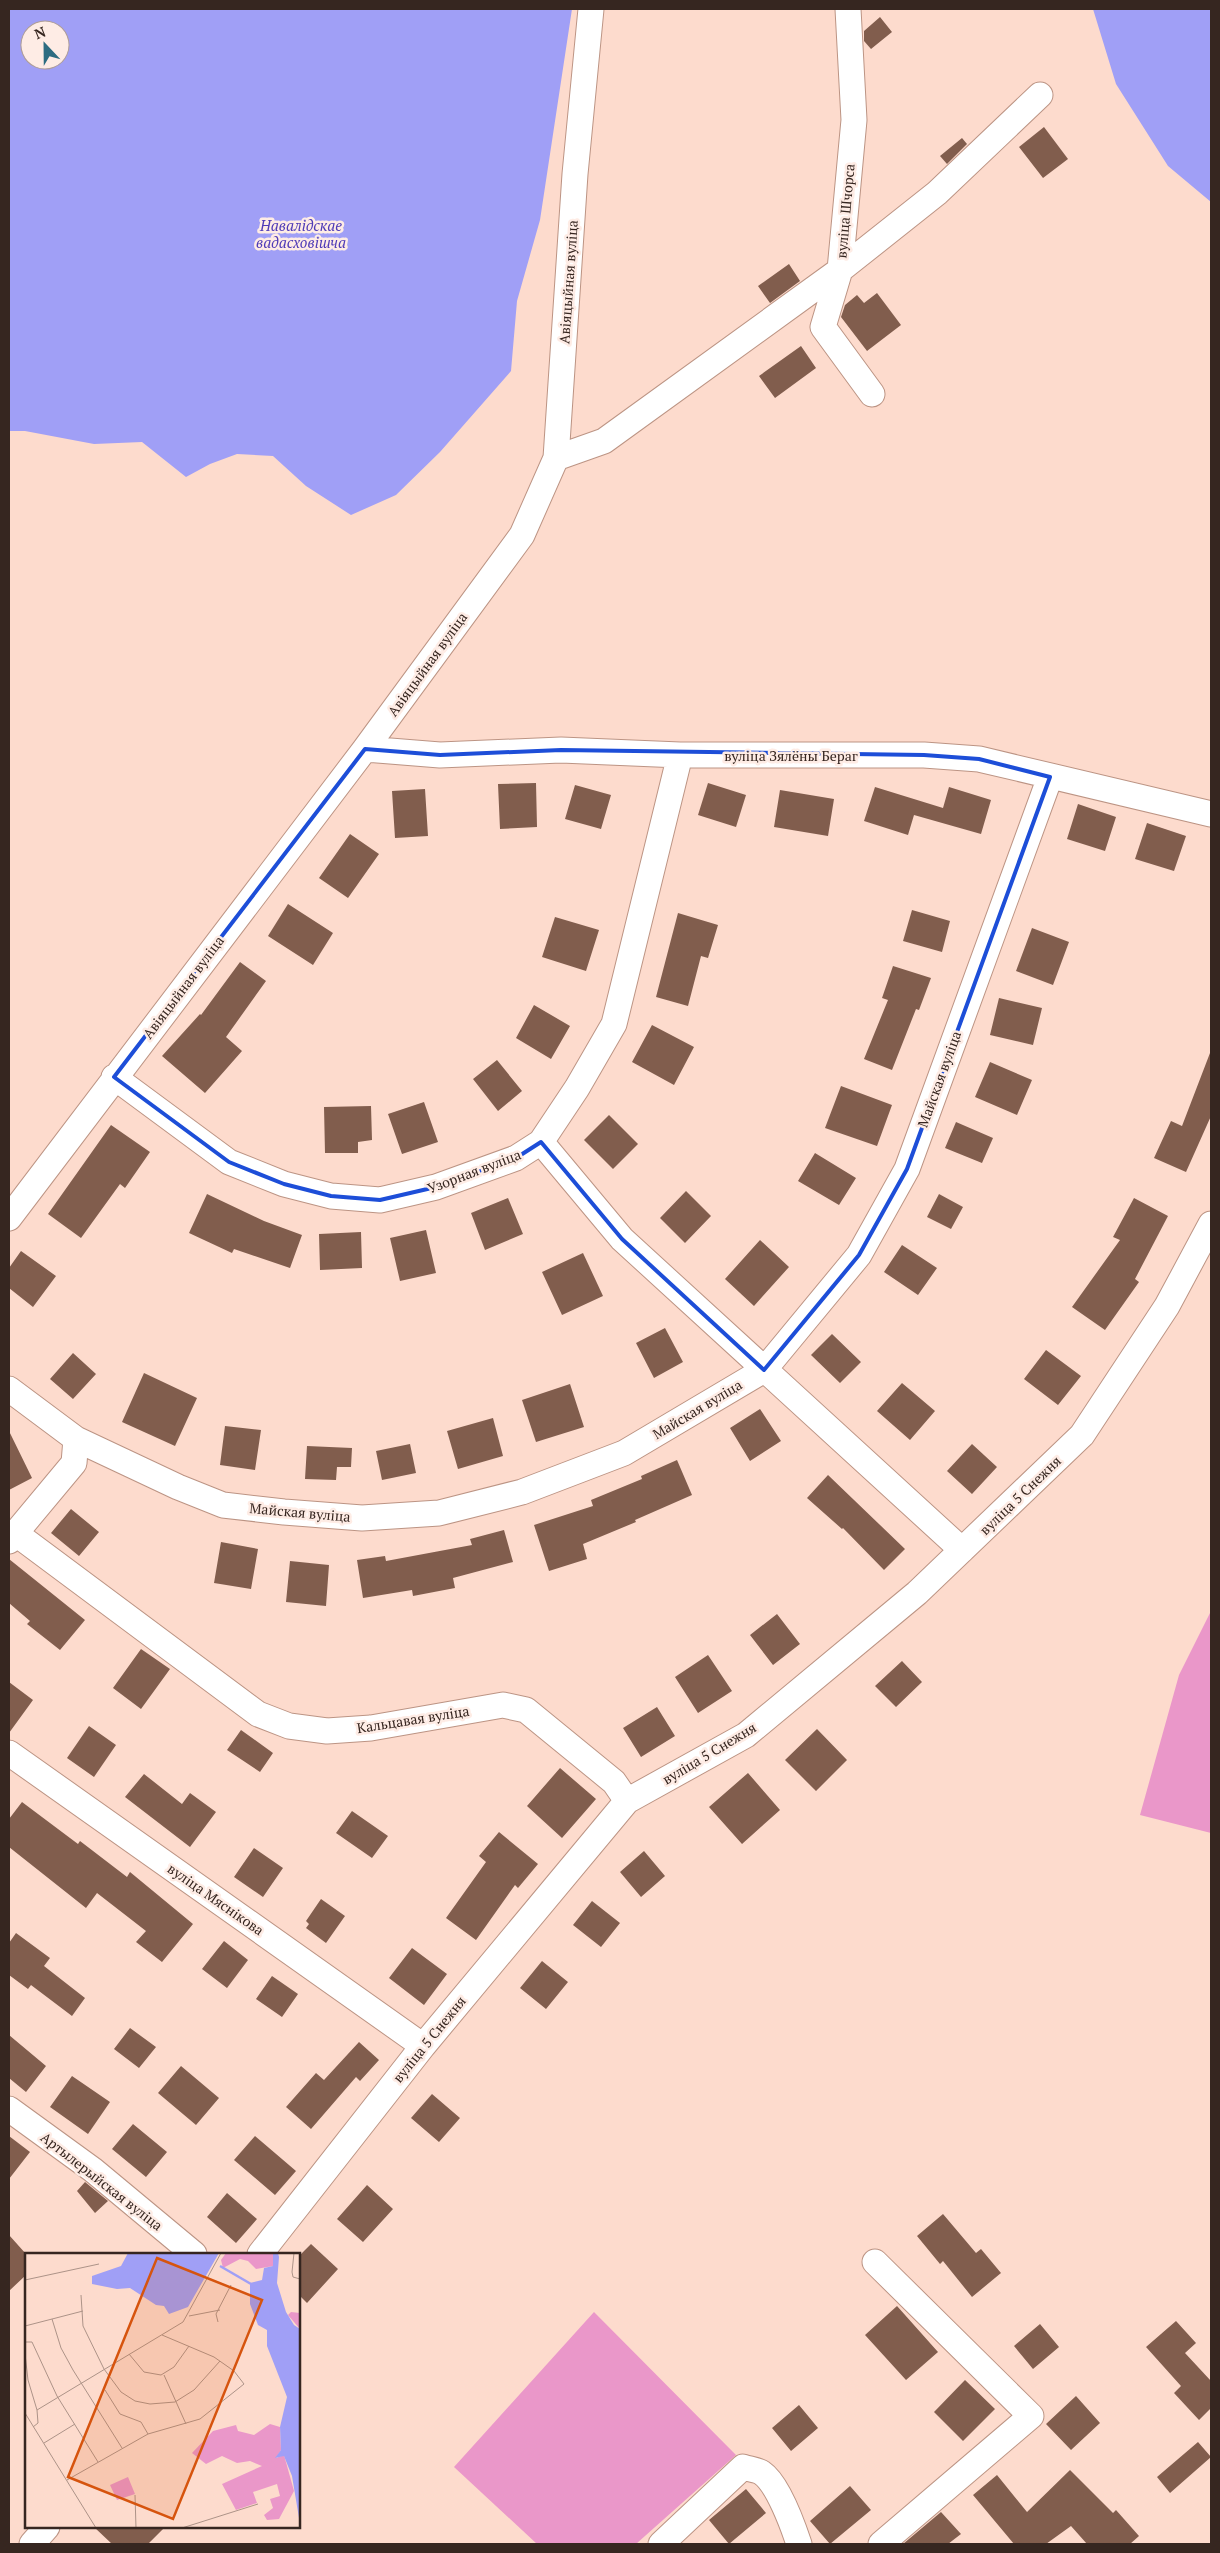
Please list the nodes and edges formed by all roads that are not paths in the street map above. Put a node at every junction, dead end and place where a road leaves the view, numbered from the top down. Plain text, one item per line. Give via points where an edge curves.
1 (591, 9) edge
2 (848, 9) edge
3 (1040, 95) dead end
4 (840, 270) junction
5 (872, 394) dead end
6 (556, 458) junction
7 (365, 749) junction
8 (680, 755) junction
9 (1050, 776) junction
10 (1211, 814) edge
11 (114, 1077) junction
12 (541, 1142) junction
13 (9, 1218) edge
14 (1211, 1224) edge
15 (764, 1370) junction
16 (9, 1389) edge
17 (76, 1439) junction
18 (12, 1537) edge
19 (962, 1550) junction
20 (9, 1753) edge
21 (627, 1801) junction
22 (423, 2046) junction
23 (9, 2109) edge
24 (193, 2253) edge
25 (261, 2253) edge
26 (875, 2262) dead end
27 (46, 2528) edge
28 (32, 2544) edge
29 (661, 2544) edge
30 (799, 2544) edge
31 (882, 2544) edge

1 - 6 street, Авіяцыйная вуліца via 575,174
2 - 4 street, вуліца Шчорса via 854,120
3 - 4 street via 937,193
4 - 5 street, вуліца Шчорса via 823,327
4 - 6 street via 604,441
6 - 7 street, Авіяцыйная вуліца via 522,535
7 - 8 street, вуліца Зялёны Бераг via 440,755 561,750
7 - 11 street, Авіяцыйная вуліца
8 - 9 street, вуліца Зялёны Бераг via 979,758
8 - 12 street, Узорная вуліца via 614,1024 578,1088
9 - 10 street, вуліца Зялёны Бераг
9 - 15 street, Майская вуліца via 907,1169 858,1255
11 - 12 street, Узорная вуліца via 229,1162 284,1184 330,1196 380,1200 436,1187 516,1158
11 - 13 street, Авіяцыйная вуліца
12 - 15 street via 622,1239
14 - 19 street, вуліца 5 Снежня via 1167,1306 1082,1435
15 - 17 street, Майская вуліца via 624,1453 522,1492 439,1513 362,1518 223,1504 178,1487
15 - 19 street
16 - 17 street, Майская вуліца
17 - 18 street via 74,1463
18 - 21 street, Кальцавая вуліца via 258,1714 289,1726 327,1731 371,1728 502,1704 526,1710 614,1782
19 - 21 street, вуліца 5 Снежня via 917,1593 746,1734
20 - 22 street, вуліца Мяснікова
21 - 22 street, вуліца 5 Снежня
22 - 25 street, вуліца 5 Снежня
23 - 24 street, Артылерыйская вуліца via 93,2170
26 - 31 street via 1031,2416
27 - 28 street
29 - 30 street via 743,2467 763,2473 777,2493

